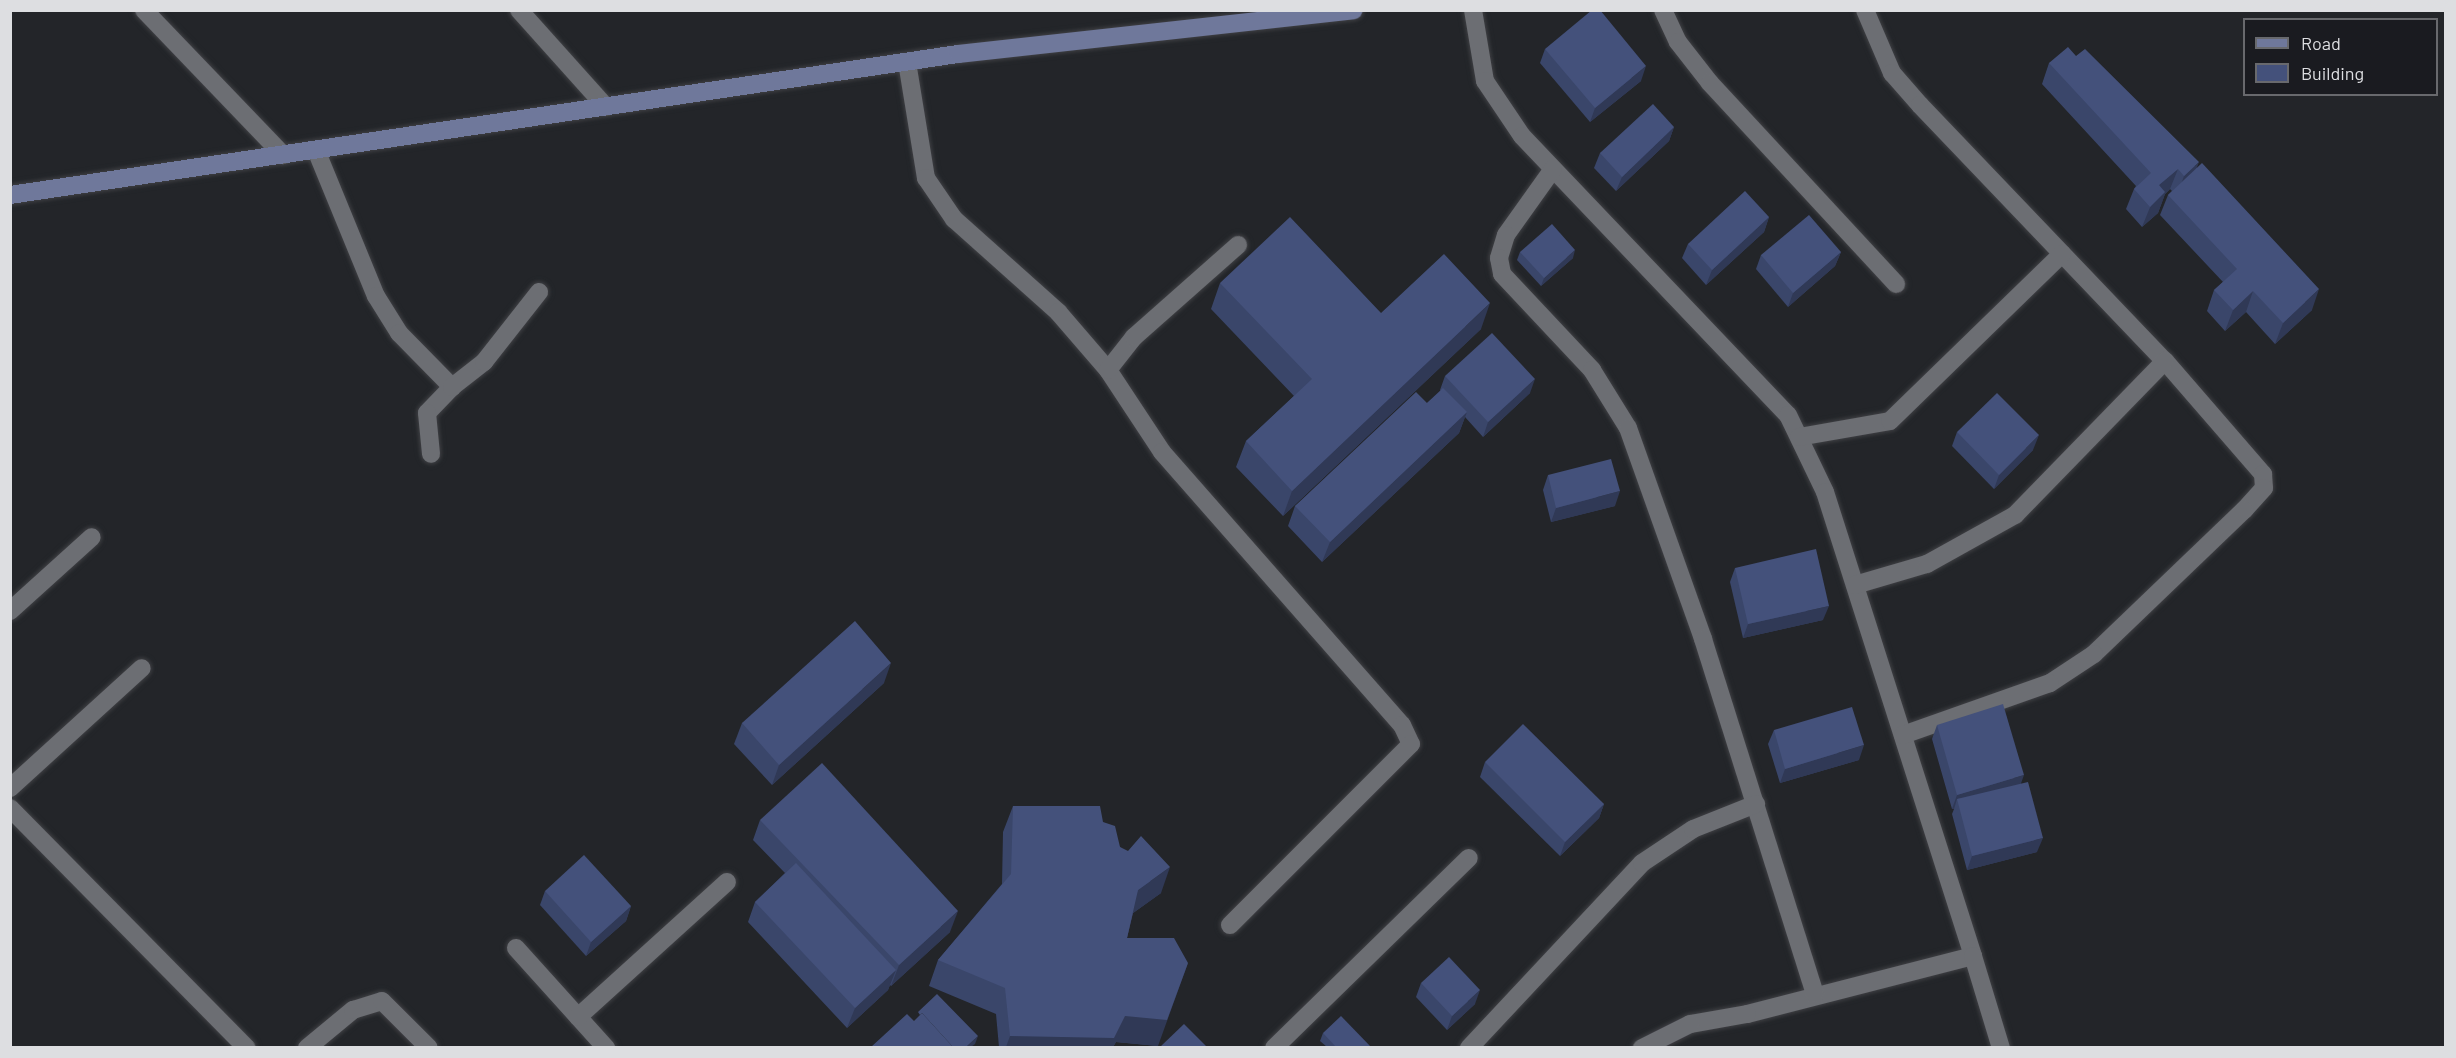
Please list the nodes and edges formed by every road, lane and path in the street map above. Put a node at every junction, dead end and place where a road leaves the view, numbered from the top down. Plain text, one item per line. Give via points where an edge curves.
1 (144, 10) edge
2 (519, 10) edge
3 (1354, 10) edge
4 (1473, 10) edge
5 (1663, 10) edge
6 (1866, 10) edge
7 (907, 62) junction
8 (606, 107) junction
9 (316, 150) junction
10 (282, 155) junction
11 (1553, 169) junction
12 (10, 195) edge
13 (1238, 245) dead end
14 (2062, 254) junction
15 (1896, 284) dead end
16 (539, 292) dead end
17 (2165, 361) junction
18 (1108, 369) junction
19 (452, 387) junction
20 (1799, 437) junction
21 (431, 454) dead end
22 (92, 537) dead end
23 (1855, 585) junction
24 (10, 611) edge
25 (142, 668) dead end
26 (1903, 735) junction
27 (10, 788) edge
28 (1756, 804) junction
29 (10, 808) edge
30 (1469, 858) dead end
31 (727, 882) dead end
32 (1230, 925) dead end
33 (516, 948) dead end
34 (1973, 956) junction
35 (1815, 994) junction
36 (578, 1017) junction
37 (247, 1047) edge
38 (308, 1047) edge
39 (429, 1047) edge
40 (606, 1047) edge
41 (1274, 1047) edge
42 (1469, 1047) edge
43 (1642, 1047) edge
44 (2001, 1047) edge

1 - 10 street
2 - 8 street
3 - 7 street
4 - 11 street via 1485,81 1522,136
5 - 15 street via 1678,42 1710,82
6 - 14 street via 1892,73
7 - 8 street
7 - 18 street via 926,178 954,219 1058,312
8 - 9 street
9 - 10 street
9 - 19 street via 376,296 399,333
10 - 12 street
11 - 20 street via 1768,392
11 - 28 street via 1506,235 1498,258 1502,274 1592,370 1628,428
13 - 18 street via 1134,337
14 - 17 street
14 - 20 street via 1890,421
16 - 19 street via 484,362
17 - 23 street via 2015,514 1927,564
17 - 26 street via 2263,474 2264,488 2094,654 2050,682
18 - 32 street via 1162,452 1402,725 1411,744
19 - 21 street via 427,412
20 - 23 street via 1825,492
22 - 24 street
23 - 26 street
25 - 27 street
26 - 34 street
28 - 35 street
28 - 42 street via 1693,829 1642,863
29 - 37 street
30 - 41 street
31 - 36 street
33 - 36 street
34 - 35 street
34 - 44 street
35 - 43 street via 1747,1014 1690,1024
36 - 40 street
38 - 39 street via 352,1010 382,1001

